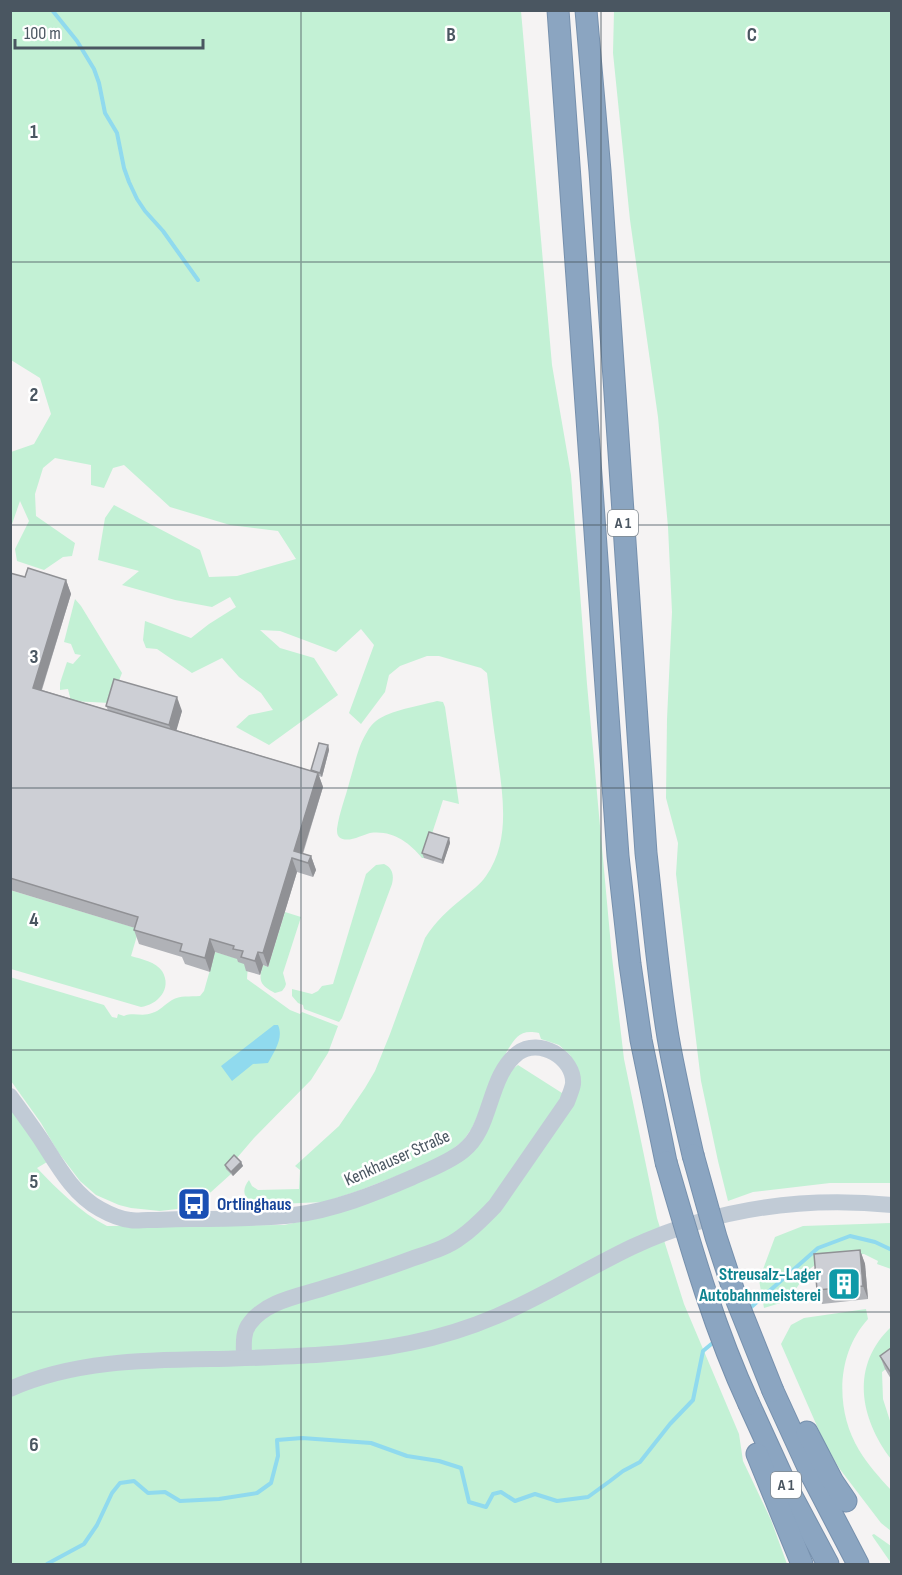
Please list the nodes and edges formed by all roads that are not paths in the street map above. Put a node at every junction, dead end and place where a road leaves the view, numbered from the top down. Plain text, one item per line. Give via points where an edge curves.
1 (558, 10) edge
2 (586, 10) edge
3 (10, 1096) edge
4 (891, 1205) edge
5 (244, 1358) junction
6 (10, 1389) edge
7 (774, 1391) junction
8 (749, 1404) junction
9 (846, 1501) dead end
10 (802, 1564) edge
11 (828, 1564) edge
12 (858, 1564) edge

1 - 8 highway, A 1, bridge via 618,856 630,964 666,1162 711,1310
2 - 7 highway, A 1, bridge via 646,854 668,1036 679,1098 716,1237
3 - 5 street, Kenkhauser Straße via 69,1183 99,1209 130,1220 265,1218 321,1210 402,1182 448,1161 473,1140 508,1061 520,1051 533,1048 558,1054 572,1072 573,1085 567,1102 481,1222 442,1248 267,1309 246,1329
4 - 5 street via 808,1202 731,1213 664,1233 513,1309 450,1333 353,1352
5 - 6 street via 95,1366 42,1377
7 - 9 highway via 795,1407
7 - 12 highway, A 1
8 - 10 highway via 748,1434
8 - 11 highway, A 1

